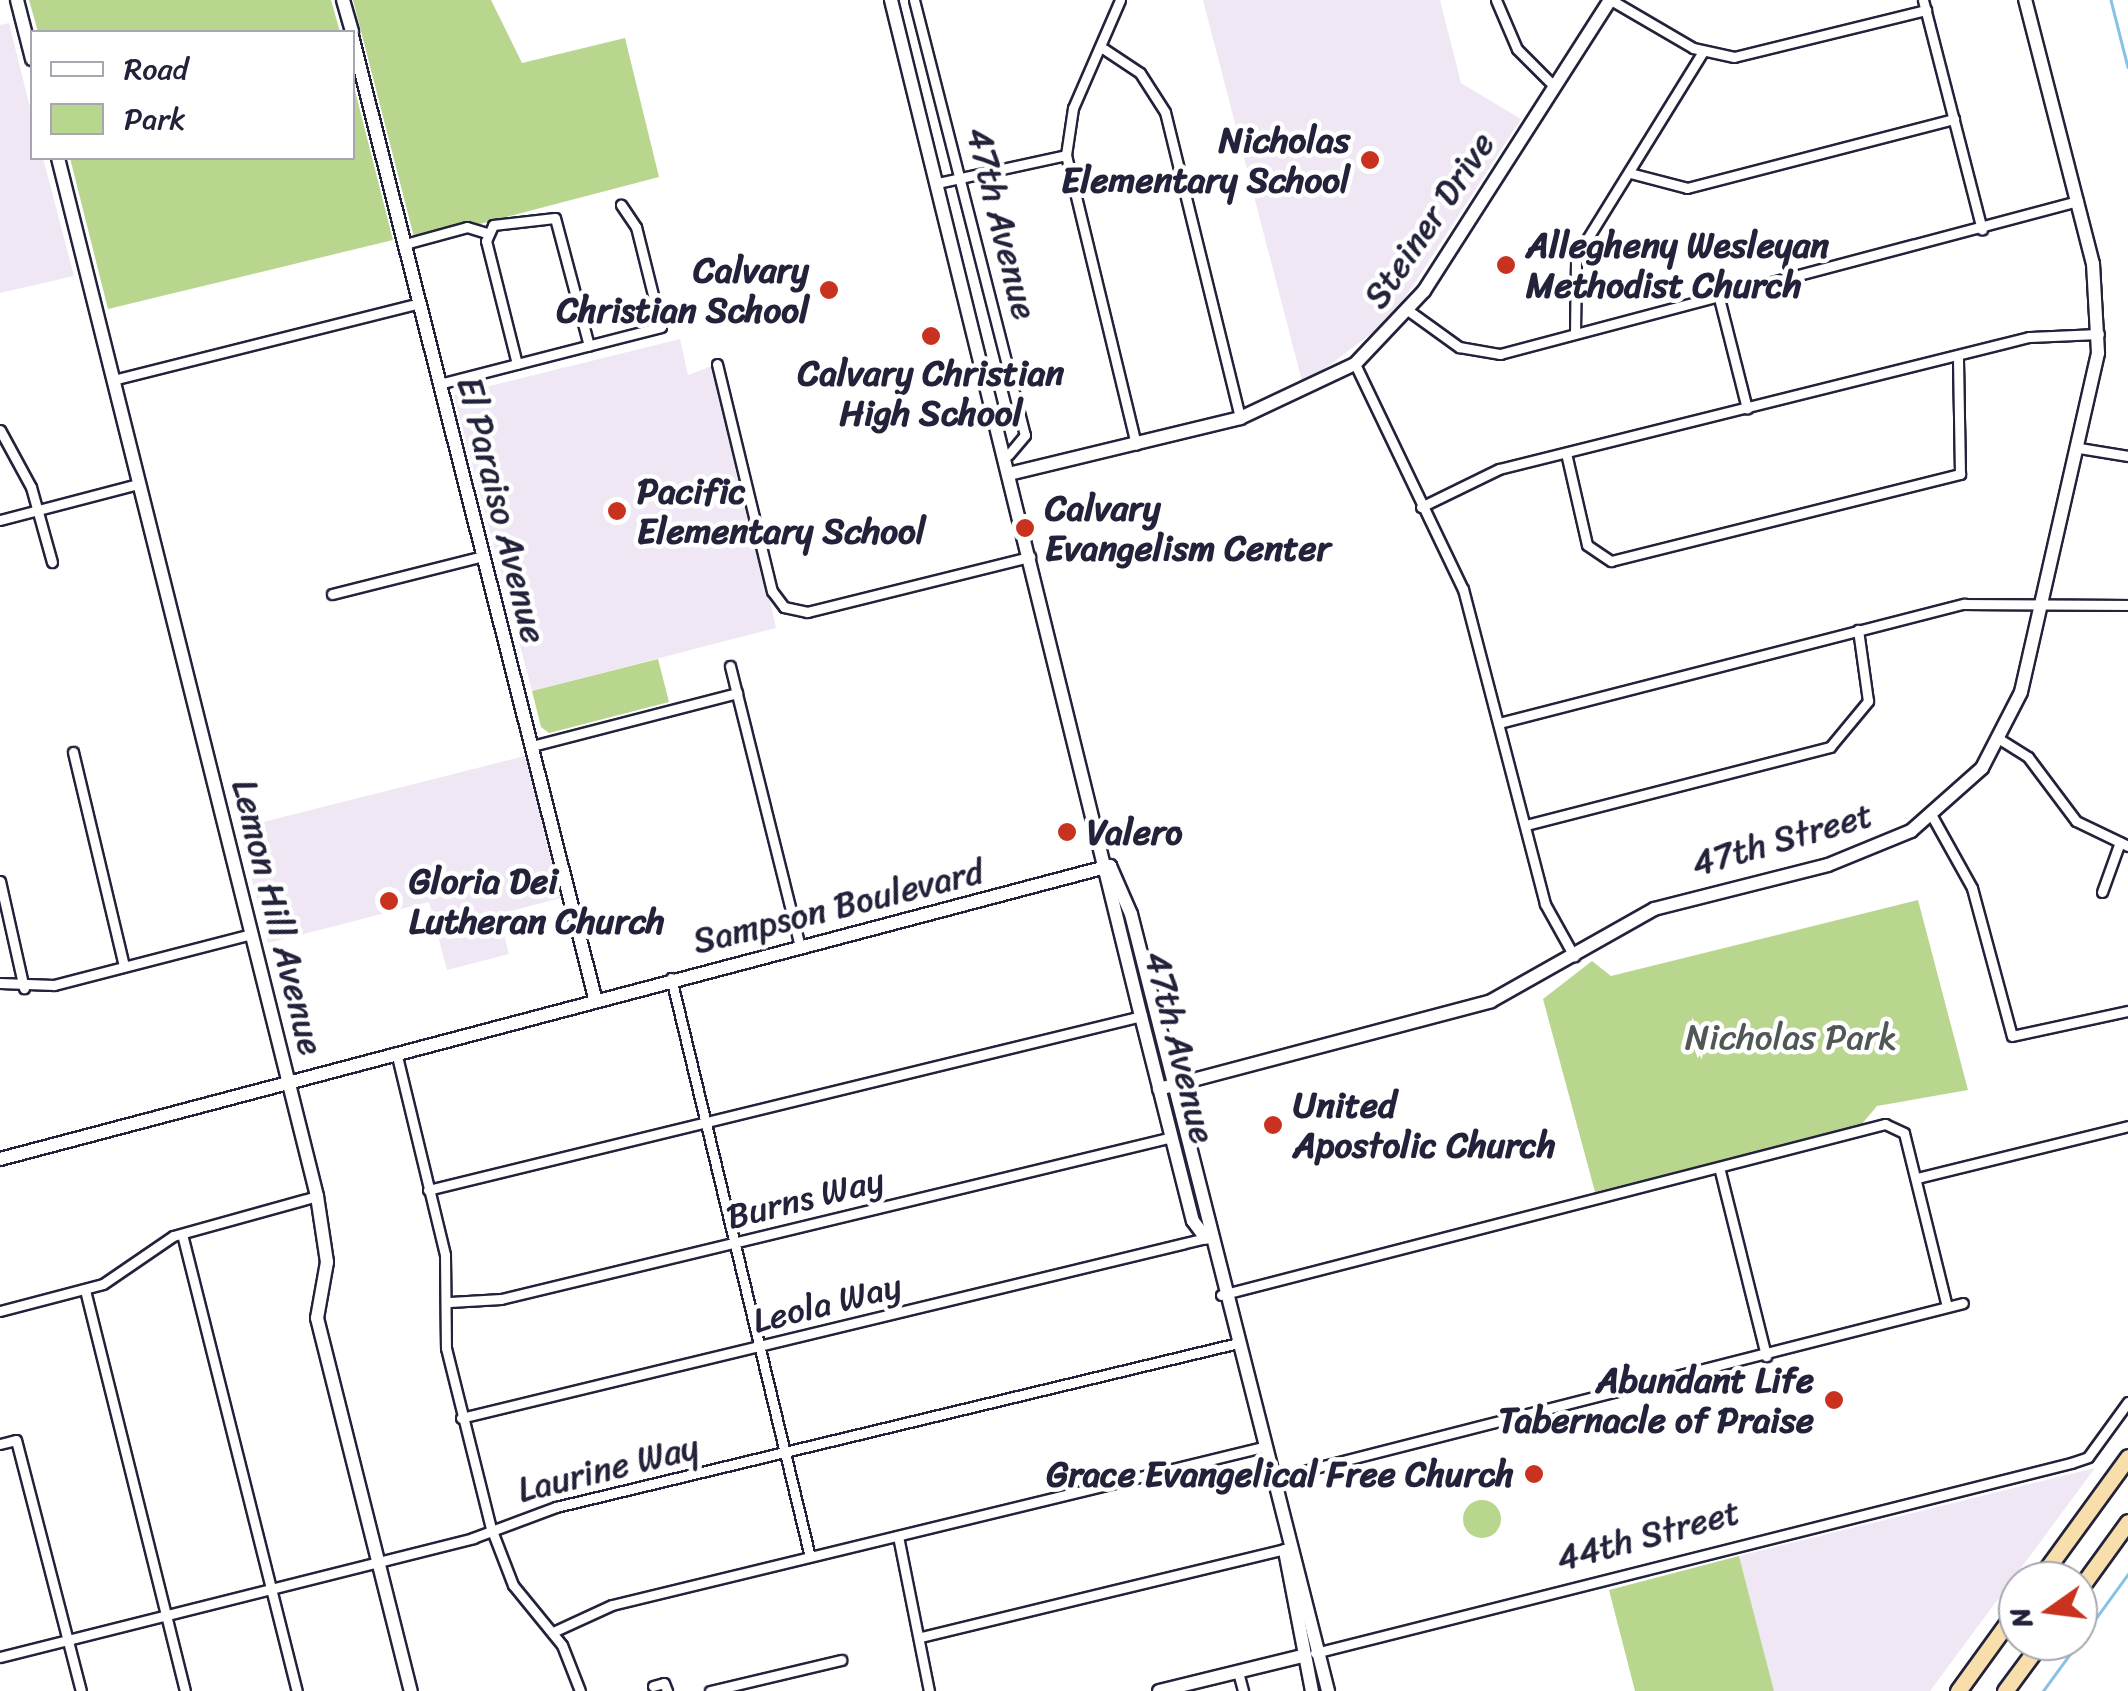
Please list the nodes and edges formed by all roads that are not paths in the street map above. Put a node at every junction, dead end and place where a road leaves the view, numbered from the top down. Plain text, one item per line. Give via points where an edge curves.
1 (17, 0) edge
2 (343, 0) edge
3 (891, 0) edge
4 (914, 0) edge
5 (1120, 0) edge
6 (1496, 0) edge
7 (1611, 0) edge
8 (2025, 0) edge
9 (1925, 5) edge
10 (351, 30) edge
11 (355, 46) edge
12 (1104, 49) junction
13 (30, 50) edge
14 (1703, 52) junction
15 (1553, 85) junction
16 (1954, 119) junction
17 (1066, 155) junction
18 (58, 160) edge
19 (1630, 174) junction
20 (959, 177) junction
21 (938, 183) junction
22 (2078, 201) junction
23 (621, 205) dead end
24 (1982, 230) junction
25 (488, 233) junction
26 (404, 244) junction
27 (1719, 298) junction
28 (419, 303) junction
29 (1409, 310) junction
30 (1576, 333) junction
31 (2099, 334) junction
32 (589, 346) junction
33 (1958, 355) junction
34 (517, 364) junction
35 (717, 364) dead end
36 (1354, 364) junction
37 (113, 380) junction
38 (439, 384) junction
39 (1747, 409) junction
40 (1240, 418) junction
41 (0, 430) edge
42 (1136, 445) junction
43 (2079, 448) junction
44 (1566, 453) junction
45 (1008, 456) junction
46 (2128, 456) edge
47 (1012, 474) junction
48 (138, 484) junction
49 (1421, 508) junction
50 (38, 510) junction
51 (0, 520) edge
52 (483, 556) junction
53 (1033, 556) junction
54 (52, 562) dead end
55 (332, 594) dead end
56 (2128, 605) edge
57 (2044, 607) junction
58 (1858, 630) junction
59 (730, 666) dead end
60 (737, 693) junction
61 (1499, 723) junction
62 (2001, 740) junction
63 (532, 746) junction
64 (73, 752) dead end
65 (1932, 816) junction
66 (1526, 825) junction
67 (2124, 844) edge
68 (1110, 866) junction
69 (0, 881) edge
70 (2102, 892) dead end
71 (251, 934) junction
72 (800, 946) junction
73 (1574, 956) junction
74 (124, 966) junction
75 (671, 978) junction
76 (0, 983) edge
77 (24, 988) junction
78 (595, 998) junction
79 (2128, 1012) edge
80 (1141, 1016) junction
81 (395, 1051) junction
82 (286, 1078) junction
83 (1174, 1085) junction
84 (1160, 1089) junction
85 (705, 1122) junction
86 (2128, 1126) edge
87 (1172, 1138) junction
88 (0, 1159) edge
89 (1720, 1171) junction
90 (1917, 1178) junction
91 (428, 1190) junction
92 (317, 1196) junction
93 (1208, 1218) junction
94 (182, 1234) junction
95 (1206, 1238) junction
96 (734, 1243) junction
97 (85, 1290) junction
98 (1221, 1295) junction
99 (450, 1302) junction
100 (1964, 1304) dead end
101 (1947, 1308) junction
102 (0, 1312) edge
103 (1234, 1344) junction
104 (760, 1348) junction
105 (1766, 1356) junction
106 (2128, 1402) edge
107 (461, 1418) junction
108 (0, 1444) edge
109 (1259, 1448) junction
110 (785, 1452) junction
111 (2128, 1458) edge
112 (1268, 1480) junction
113 (2128, 1522) edge
114 (490, 1528) junction
115 (898, 1536) junction
116 (1285, 1549) junction
117 (810, 1557) junction
118 (2053, 1561) edge
119 (378, 1562) junction
120 (2098, 1563) edge
121 (271, 1590) junction
122 (166, 1615) junction
123 (553, 1632) junction
124 (921, 1636) junction
125 (1998, 1636) edge
126 (68, 1640) junction
127 (1318, 1652) junction
128 (1302, 1656) junction
129 (0, 1657) edge
130 (841, 1660) dead end
131 (2028, 1661) edge
132 (1238, 1672) junction
133 (654, 1686) dead end
134 (731, 1689) edge
135 (81, 1691) edge
136 (186, 1691) edge
137 (297, 1691) edge
138 (411, 1691) edge
139 (580, 1691) edge
140 (667, 1691) edge
141 (710, 1691) edge
142 (929, 1691) edge
143 (1158, 1691) edge
144 (1242, 1691) edge
145 (1312, 1691) edge
146 (1328, 1691) edge
147 (1958, 1691) edge
148 (2006, 1691) edge

1 - 13 street
2 - 10 street, El Paraiso Avenue
3 - 21 street, 47th Avenue
4 - 20 street, 47th Avenue
5 - 12 street
6 - 15 street via 1517,50
7 - 14 street
7 - 15 street, Steiner Drive
8 - 22 street, 47th Street
9 - 14 street via 1766,55
9 - 16 street
11 - 26 street, El Paraiso Avenue
12 - 17 street via 1073,108
12 - 40 street via 1140,72 1165,112
14 - 19 street
15 - 29 street, Steiner Drive
16 - 19 street via 1697,186 1667,188
16 - 24 street
17 - 20 street
17 - 42 street
18 - 37 street, Lemon Hill Avenue
19 - 30 street via 1572,267
20 - 21 street
20 - 45 street, 47th Avenue via 1025,435
21 - 45 street, 47th Avenue
22 - 24 street
22 - 31 street, 47th Street
23 - 32 street via 636,227 662,327
24 - 27 street
25 - 26 street via 468,227
25 - 32 street via 554,218
25 - 34 street
26 - 28 street, El Paraiso Avenue
27 - 30 street
27 - 39 street
28 - 37 street
28 - 38 street, El Paraiso Avenue
29 - 30 street via 1479,353
29 - 36 street, Steiner Drive
31 - 33 street via 2042,334
31 - 43 street, 47th Street
32 - 34 street
33 - 39 street
33 - 44 street via 1960,474 1603,560 1591,552
34 - 38 street
35 - 53 street via 772,592 784,607 807,612
36 - 40 street, Steiner Drive
36 - 49 street
37 - 48 street, Lemon Hill Avenue
38 - 52 street, El Paraiso Avenue
39 - 44 street
40 - 42 street, Steiner Drive
41 - 50 street
42 - 47 street, Steiner Drive
43 - 46 street
43 - 57 street, 47th Street
44 - 49 street via 1479,476
45 - 47 street, 47th Avenue
47 - 53 street, 47th Avenue
48 - 50 street
48 - 71 street, Lemon Hill Avenue
49 - 61 street via 1463,589
50 - 51 street
50 - 54 street
52 - 55 street
52 - 63 street, El Paraiso Avenue
53 - 68 street, 47th Avenue
56 - 57 street
57 - 58 street via 1976,602
57 - 62 street, 47th Street
58 - 61 street
58 - 66 street via 1868,702 1830,747
59 - 60 street
60 - 63 street
60 - 72 street
61 - 66 street
62 - 65 street, 47th Street
62 - 67 street via 2028,757 2076,821
63 - 78 street, El Paraiso Avenue
64 - 74 street
65 - 73 street, 47th Street via 1859,855 1654,909
65 - 79 street via 1972,888 2012,1036
66 - 73 street via 1550,919
67 - 70 street
68 - 72 street, Sampson Boulevard
68 - 80 street, 47th Avenue
68 - 83 street, 47th Avenue via 1122,880
69 - 77 street
71 - 74 street
71 - 82 street, Lemon Hill Avenue
72 - 75 street, Sampson Boulevard
73 - 83 street, 47th Street via 1491,1001
74 - 77 street
75 - 78 street, Sampson Boulevard
75 - 85 street
76 - 77 street
78 - 81 street, Sampson Boulevard
80 - 84 street, 47th Avenue
80 - 85 street
81 - 82 street, Sampson Boulevard
81 - 91 street
82 - 88 street, Sampson Boulevard
82 - 92 street, Lemon Hill Avenue
83 - 84 street, 47th Street
83 - 93 street, 47th Avenue
84 - 87 street, 47th Avenue
85 - 91 street
85 - 96 street
86 - 90 street
87 - 93 street
87 - 95 street, 47th Avenue
87 - 96 street, Burns Way
89 - 90 street via 1896,1125
89 - 98 street
89 - 105 street
90 - 101 street
91 - 99 street
92 - 94 street
92 - 119 street, Lemon Hill Avenue via 327,1262 316,1318
93 - 95 street, 47th Avenue
94 - 97 street
94 - 121 street
95 - 98 street, 47th Avenue
95 - 104 street, Leola Way
96 - 99 street, Burns Way via 501,1299
96 - 104 street
97 - 102 street
97 - 122 street
98 - 103 street, 47th Avenue
99 - 107 street via 446,1348
100 - 101 street
101 - 105 street
103 - 109 street, 47th Avenue
103 - 110 street, Laurine Way
104 - 107 street, Leola Way
104 - 110 street
105 - 112 street
106 - 127 street, 44th Street via 2088,1457 2071,1464
107 - 114 street
108 - 126 street via 16,1440
109 - 112 street, 47th Avenue
109 - 115 street
110 - 114 street, Laurine Way
110 - 117 street
111 - 118 highway
112 - 116 street, 47th Avenue
113 - 120 highway
114 - 119 street, Laurine Way
114 - 123 street via 513,1586
115 - 117 street
115 - 124 street
116 - 124 street
116 - 127 street, 47th Avenue
116 - 128 street, 47th Avenue
117 - 123 street via 612,1605
119 - 121 street, Laurine Way
119 - 138 street, Lemon Hill Avenue
121 - 122 street, Laurine Way
121 - 137 street
122 - 126 street, Laurine Way
122 - 136 street
123 - 139 street
124 - 142 street
125 - 147 highway
126 - 129 street, Laurine Way
126 - 135 street
127 - 128 street, 44th Street
127 - 146 street, 47th Avenue
128 - 132 street, 44th Street
128 - 145 street, 47th Avenue
130 - 134 street
131 - 148 highway
132 - 143 street, 44th Street
132 - 144 street
133 - 140 street via 664,1683
134 - 141 street

